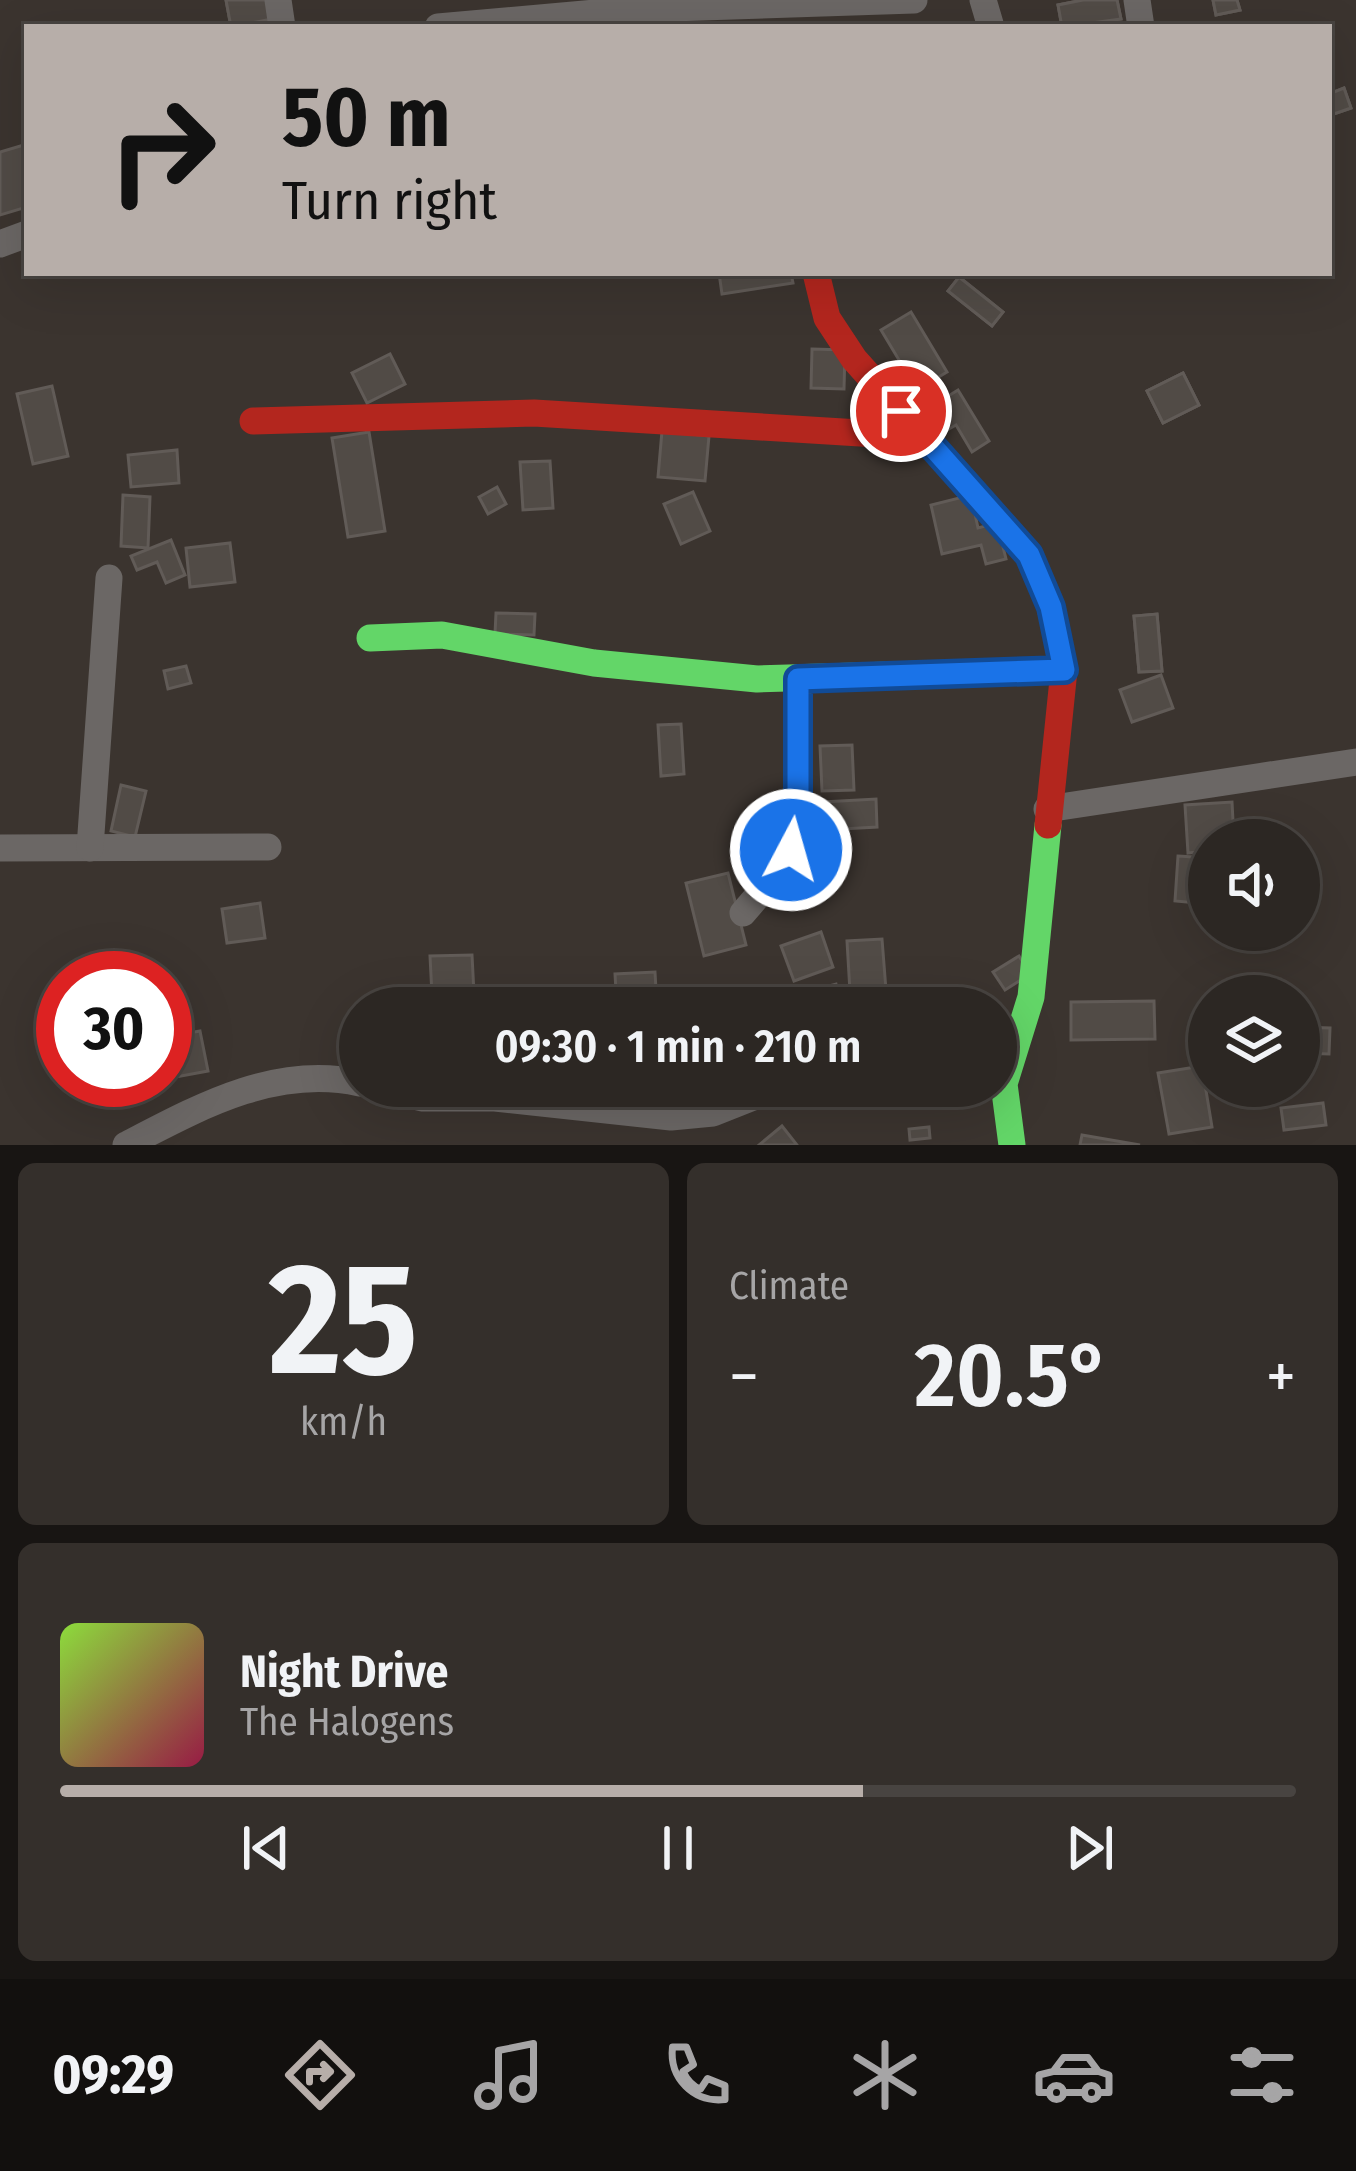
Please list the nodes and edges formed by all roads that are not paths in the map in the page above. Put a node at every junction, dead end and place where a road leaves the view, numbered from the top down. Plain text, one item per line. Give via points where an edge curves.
1 (914, 0) edge
2 (901, 1) edge
3 (444, 17) edge
4 (781, 18) edge
5 (817, 276) edge
6 (253, 421) dead end
7 (925, 437) junction
8 (109, 578) dead end
9 (370, 638) dead end
10 (1064, 670) junction
11 (798, 679) junction
12 (1356, 762) edge
13 (1046, 809) junction
14 (268, 847) dead end
15 (0, 848) edge
16 (90, 848) junction
17 (743, 913) dead end
18 (1017, 1030) edge
19 (339, 1079) edge
20 (574, 1107) edge
21 (728, 1107) edge
22 (1003, 1107) edge
23 (126, 1145) edge
24 (1012, 1145) edge

1 - 2 street
2 - 4 street
3 - 4 street via 640,9
5 - 7 street via 827,318 854,359
6 - 7 street via 534,413
7 - 10 street via 1029,555
8 - 16 street
9 - 11 street via 442,635 594,663
10 - 11 street
10 - 13 street
11 - 17 street via 798,823 785,861
12 - 13 street
13 - 18 street via 1031,997
14 - 16 street
15 - 16 street
19 - 23 street via 226,1094
20 - 21 street via 671,1118
22 - 24 street

